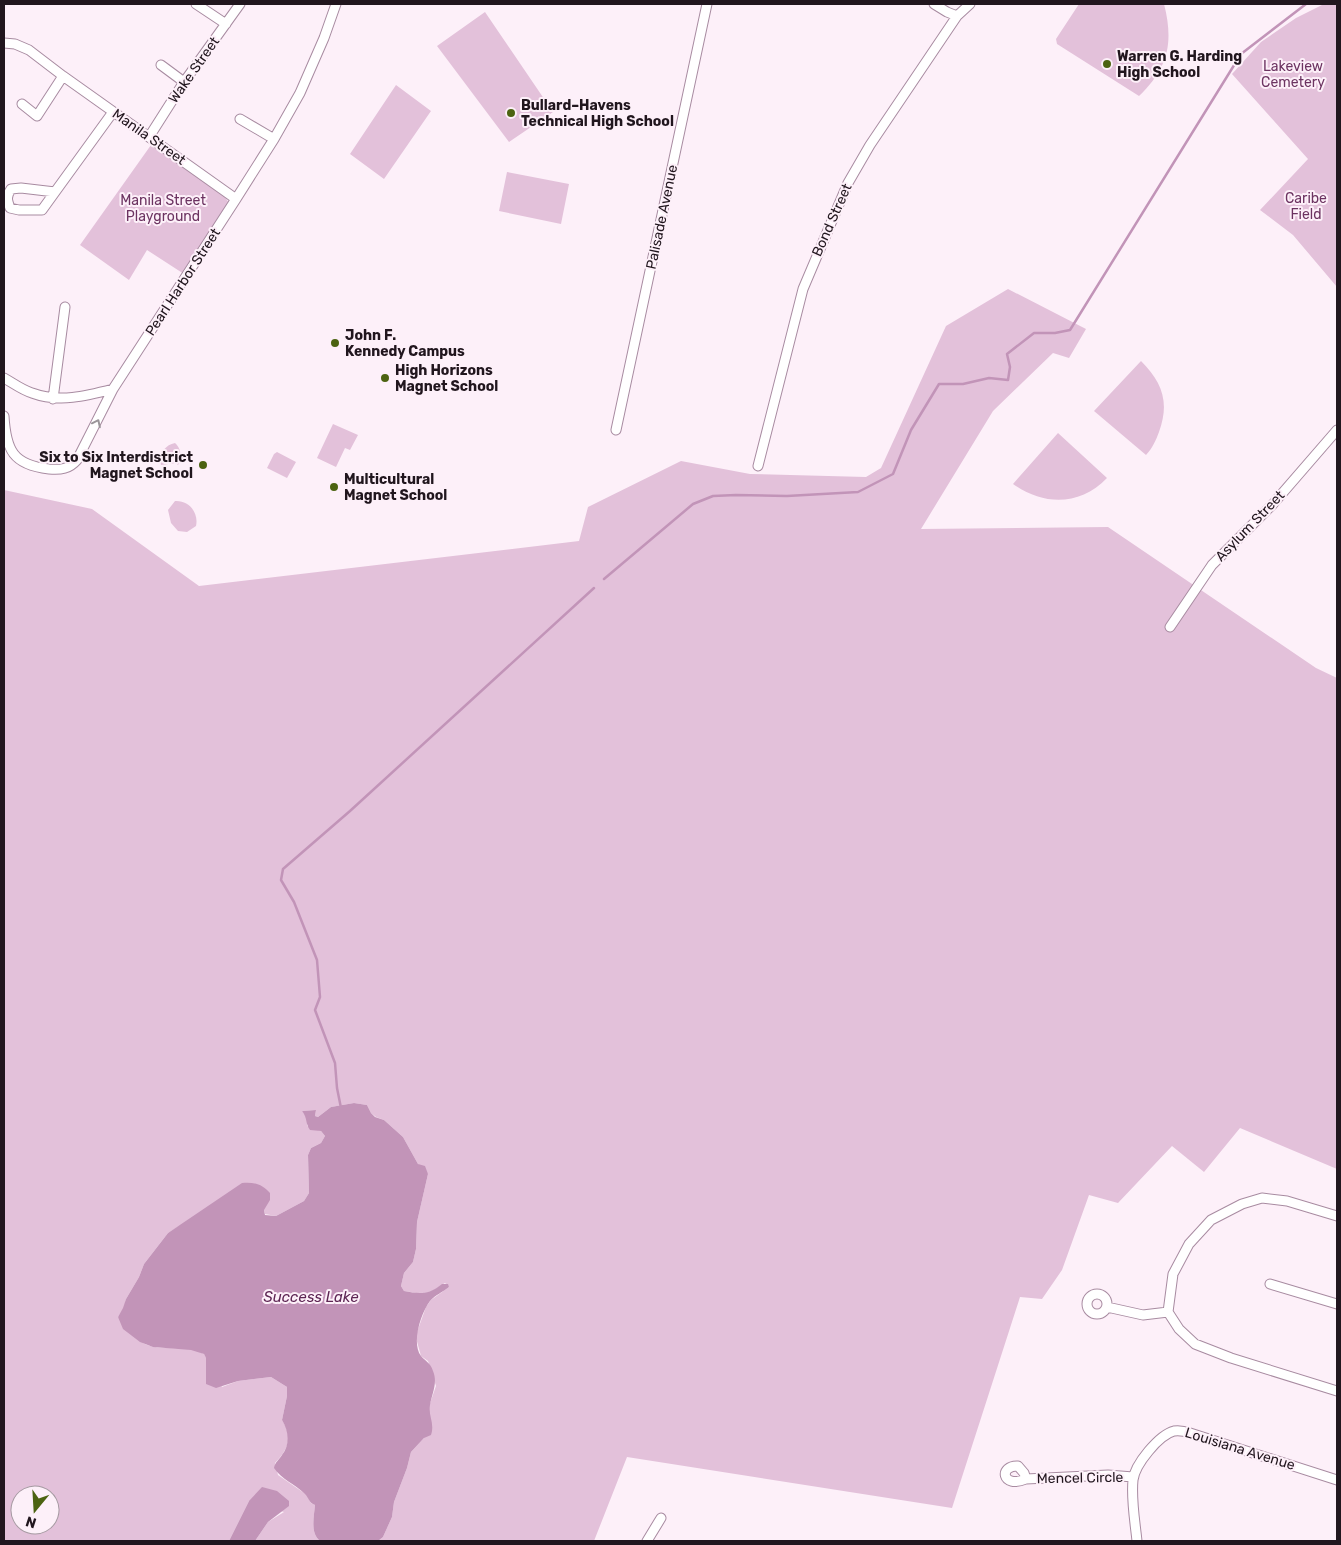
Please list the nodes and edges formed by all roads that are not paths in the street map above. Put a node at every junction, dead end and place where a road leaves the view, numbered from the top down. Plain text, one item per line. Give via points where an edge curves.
1 (196, 4) edge
2 (240, 4) edge
3 (336, 4) edge
4 (707, 4) edge
5 (934, 4) edge
6 (970, 4) edge
7 (957, 16) junction
8 (226, 24) junction
9 (4, 43) edge
10 (161, 65) dead end
11 (63, 76) junction
12 (184, 82) junction
13 (22, 104) dead end
14 (113, 112) junction
15 (240, 119) dead end
16 (149, 137) junction
17 (274, 139) junction
18 (55, 192) junction
19 (236, 199) junction
20 (65, 307) dead end
21 (4, 378) edge
22 (113, 389) junction
23 (53, 399) junction
24 (4, 416) edge
25 (616, 430) dead end
26 (1337, 430) edge
27 (758, 466) dead end
28 (1170, 627) dead end
29 (1337, 1216) edge
30 (1270, 1284) dead end
31 (1337, 1304) edge
32 (1107, 1307) dead end
33 (1168, 1312) junction
34 (1337, 1391) edge
35 (1133, 1477) junction
36 (1026, 1479) dead end
37 (1337, 1480) edge
38 (661, 1518) dead end
39 (647, 1541) edge
40 (1137, 1541) edge

1 - 8 street
2 - 8 street, Wake Street
3 - 17 street, Pearl Harbor Street via 300,93
4 - 25 street, Palisade Avenue
5 - 7 street
6 - 7 street, Bond Street
7 - 27 street, Bond Street via 848,183 802,289
8 - 12 street, Wake Street
9 - 11 street, Manila Street via 29,50
10 - 12 street
11 - 13 street via 37,116
11 - 14 street, Manila Street
12 - 16 street, Wake Street
14 - 16 street, Manila Street
14 - 18 street
15 - 17 street
16 - 19 street, Manila Street
17 - 19 street, Pearl Harbor Street
18 - 18 street via 28,188 11,190 7,201 10,208 42,210
19 - 22 street, Pearl Harbor Street
20 - 23 street
21 - 23 street via 30,393
22 - 23 street via 84,397
24 -> 22 street, Pearl Harbor Street via 10,448 20,462 56,470 70,468
26 - 28 street, Asylum Street via 1273,504 1212,565
29 - 33 street via 1287,1201 1262,1198 1211,1220 1189,1244 1173,1274
30 - 31 street
32 - 33 street via 1143,1314
33 - 34 street via 1179,1329 1195,1344
35 - 36 street, Mencel Circle
35 - 37 street, Louisiana Avenue via 1158,1442 1180,1430
35 - 40 street
38 - 39 street

